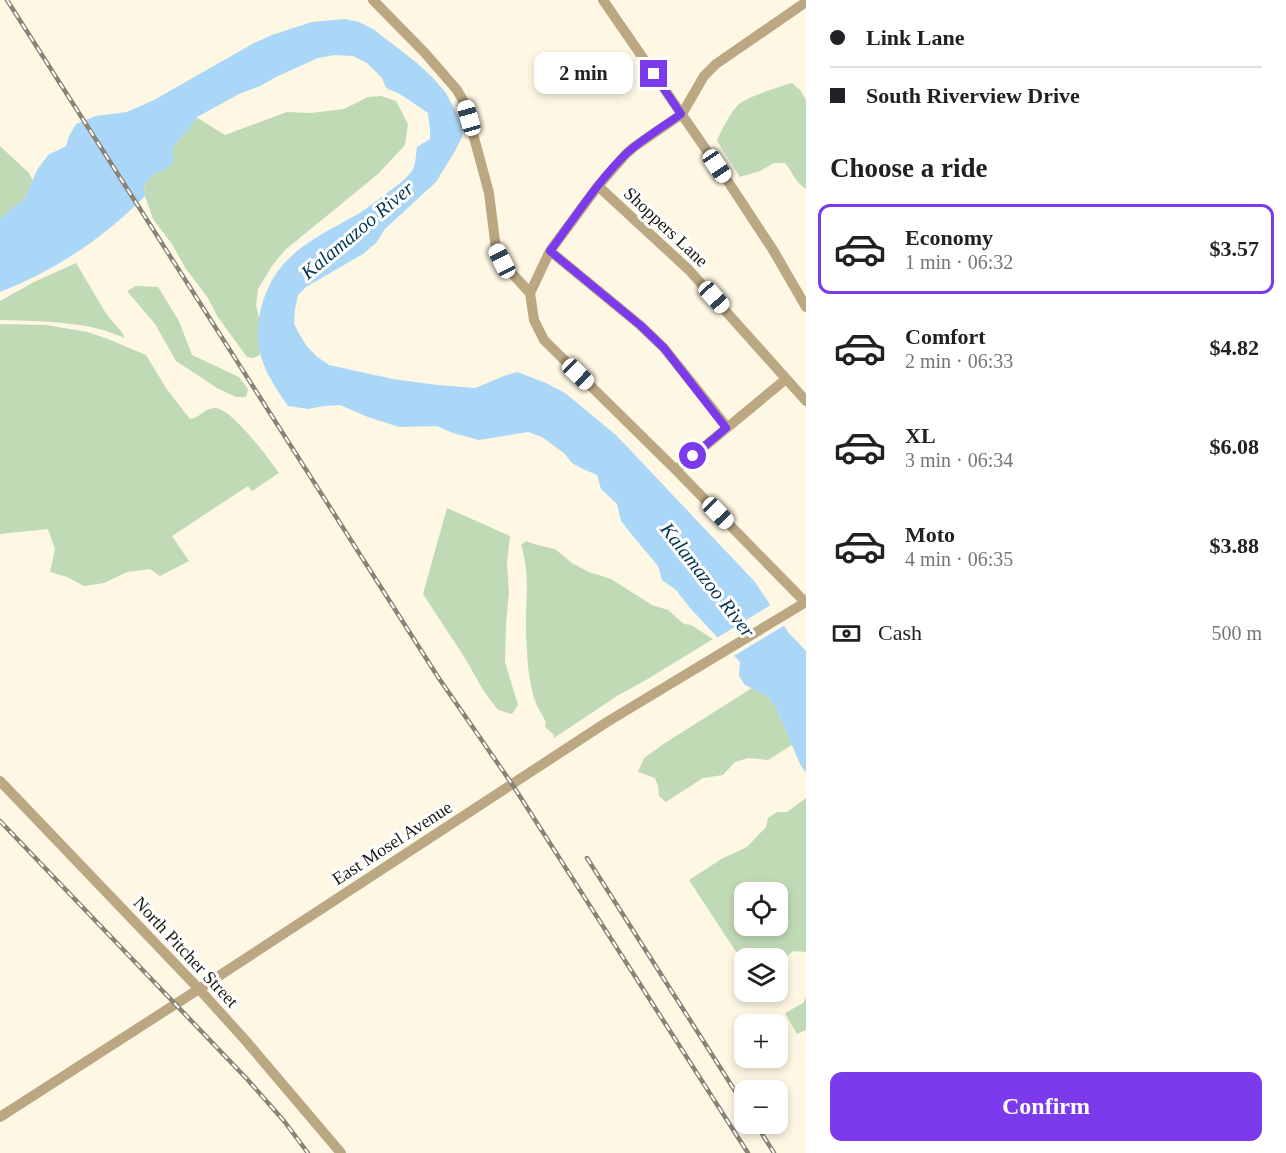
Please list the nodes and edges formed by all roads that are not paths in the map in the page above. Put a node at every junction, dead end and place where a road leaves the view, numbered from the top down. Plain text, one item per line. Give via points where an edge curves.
1 (373, 0) edge
2 (603, 0) edge
3 (806, 2) edge
4 (681, 114) junction
5 (598, 186) junction
6 (550, 251) junction
7 (530, 293) junction
8 (806, 307) edge
9 (786, 379) junction
10 (806, 401) edge
11 (726, 428) junction
12 (676, 470) junction
13 (806, 602) edge
14 (0, 781) edge
15 (199, 989) junction
16 (0, 1117) edge
17 (341, 1153) edge

1 - 7 street via 438,68 465,104 489,193 496,249 506,267
2 - 4 street
3 - 4 street via 716,64
4 - 5 street via 634,147
4 - 8 street via 773,250
5 - 6 street
5 - 9 street, Shoppers Lane via 689,270
6 - 7 street
6 - 11 street via 664,348
7 - 12 street via 534,320 544,340
9 - 10 street, Shoppers Lane
9 - 11 street
11 - 12 street
12 - 13 street
13 - 15 street, East Mosel Avenue via 607,722
14 - 15 street, North Pitcher Street
15 - 16 street, East Mosel Avenue
15 - 17 street, North Pitcher Street

